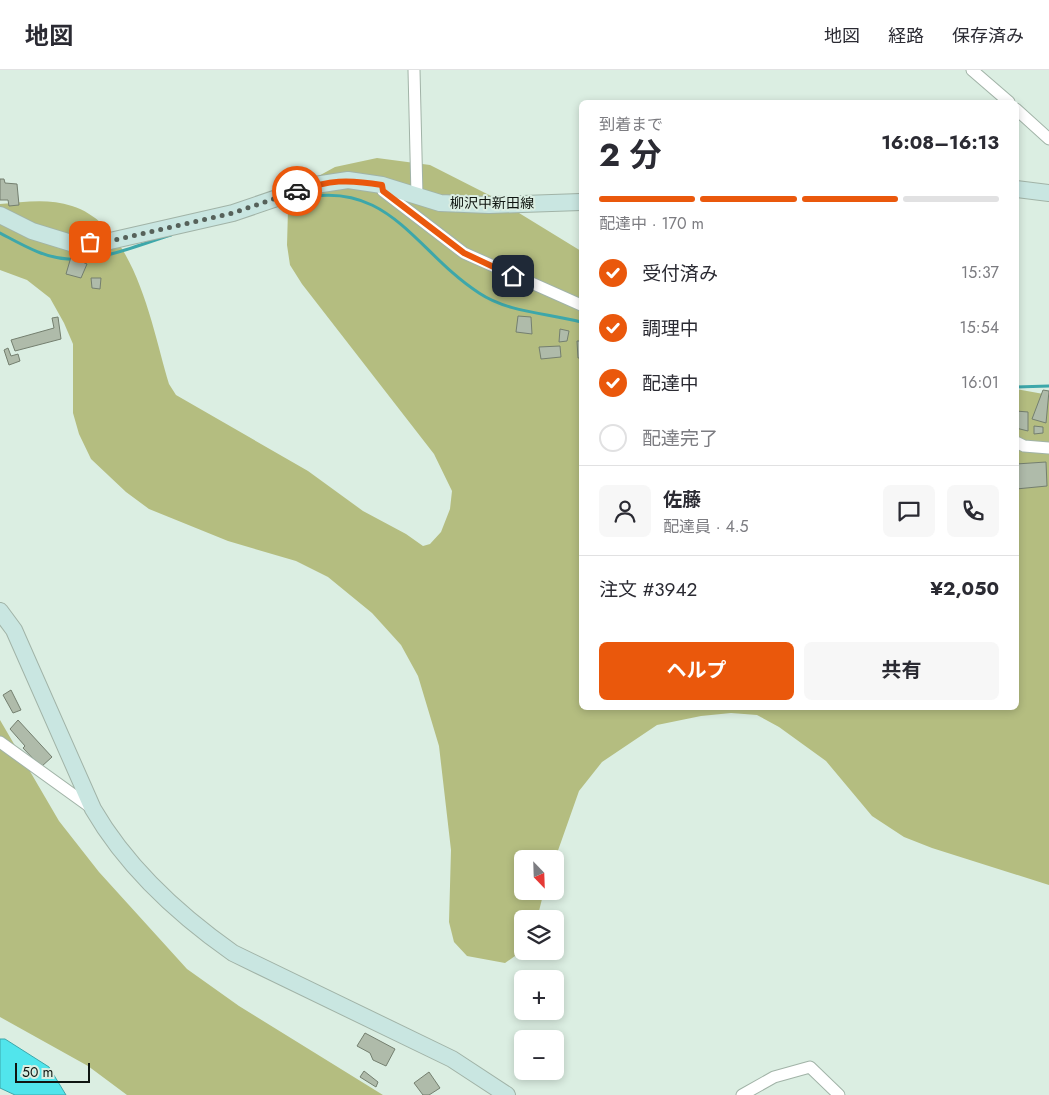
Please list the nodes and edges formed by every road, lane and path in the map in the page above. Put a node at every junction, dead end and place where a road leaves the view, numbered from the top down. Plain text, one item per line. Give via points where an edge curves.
1 (414, 70) edge
2 (972, 70) edge
3 (1007, 100) edge
4 (1019, 112) edge
5 (1049, 139) edge
6 (382, 185) junction
7 (1019, 189) edge
8 (1049, 193) edge
9 (417, 196) junction
10 (579, 202) edge
11 (0, 214) edge
12 (579, 304) edge
13 (1019, 444) edge
14 (1049, 448) edge
15 (0, 611) edge
16 (0, 742) edge
17 (92, 809) junction
18 (507, 1095) edge
19 (742, 1095) edge
20 (838, 1095) edge

1 - 9 street
2 - 3 street
4 - 5 street
6 - 9 street, 柳沢中新田線
6 - 11 street, 柳沢中新田線 via 348,180 315,185 233,213 110,241 70,243 32,231
6 - 12 street via 383,191 464,253
7 - 8 street
9 - 10 street, 柳沢中新田線 via 440,202 489,205
13 - 14 street
15 - 17 street via 14,630
16 - 17 street
17 - 18 street via 107,835 136,867 202,931 225,947 452,1059
19 - 20 street via 774,1077 810,1067

